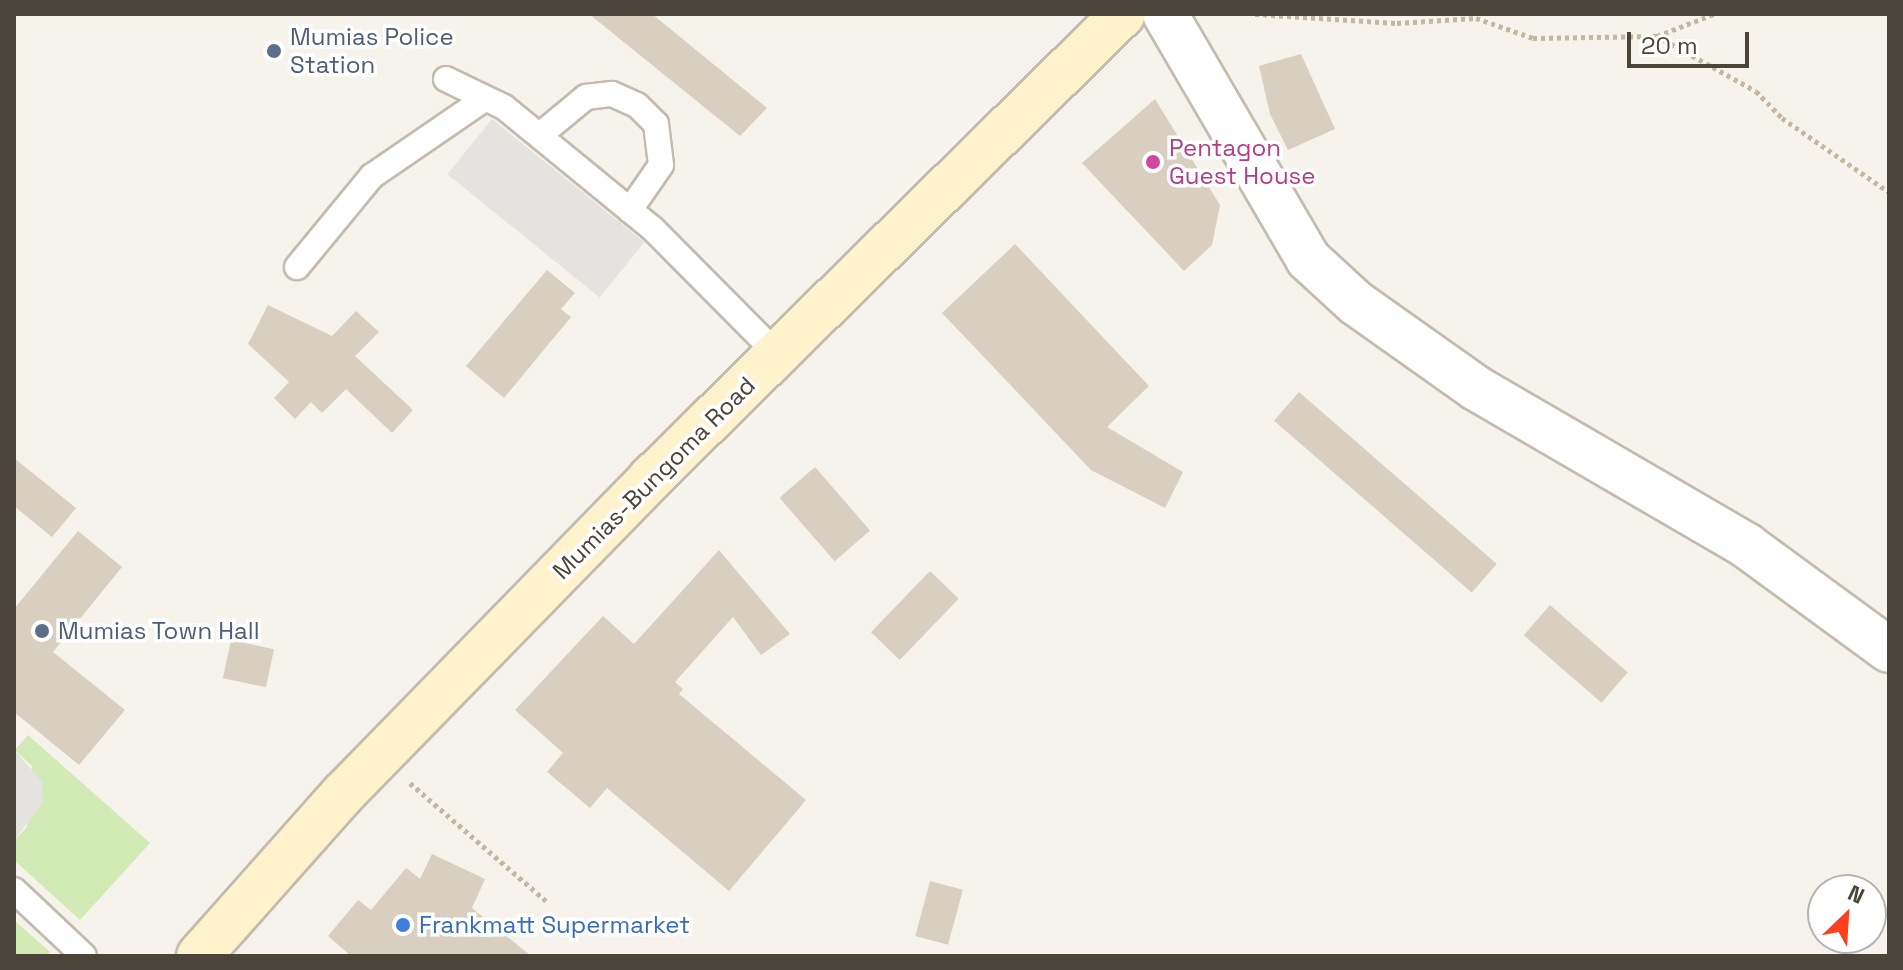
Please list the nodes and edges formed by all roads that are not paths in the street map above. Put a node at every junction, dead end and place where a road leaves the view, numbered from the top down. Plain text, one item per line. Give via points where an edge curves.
1 (1165, 14) edge
2 (1115, 17) edge
3 (446, 79) dead end
4 (483, 100) junction
5 (540, 135) junction
6 (630, 210) junction
7 (297, 267) dead end
8 (777, 354) junction
9 (1889, 650) edge
10 (14, 890) edge
11 (84, 956) edge
12 (199, 956) edge

1 - 9 street via 1308,259 1348,296 1476,388 1747,546
2 - 8 street, Mumias-Bungoma Road
3 - 4 lane
4 - 5 lane
4 - 7 lane via 372,176
5 - 6 lane
5 - 6 lane via 586,97 612,94 637,105 656,124 661,165
6 - 8 lane
8 - 12 street, Mumias-Bungoma Road via 380,756
10 - 11 lane

